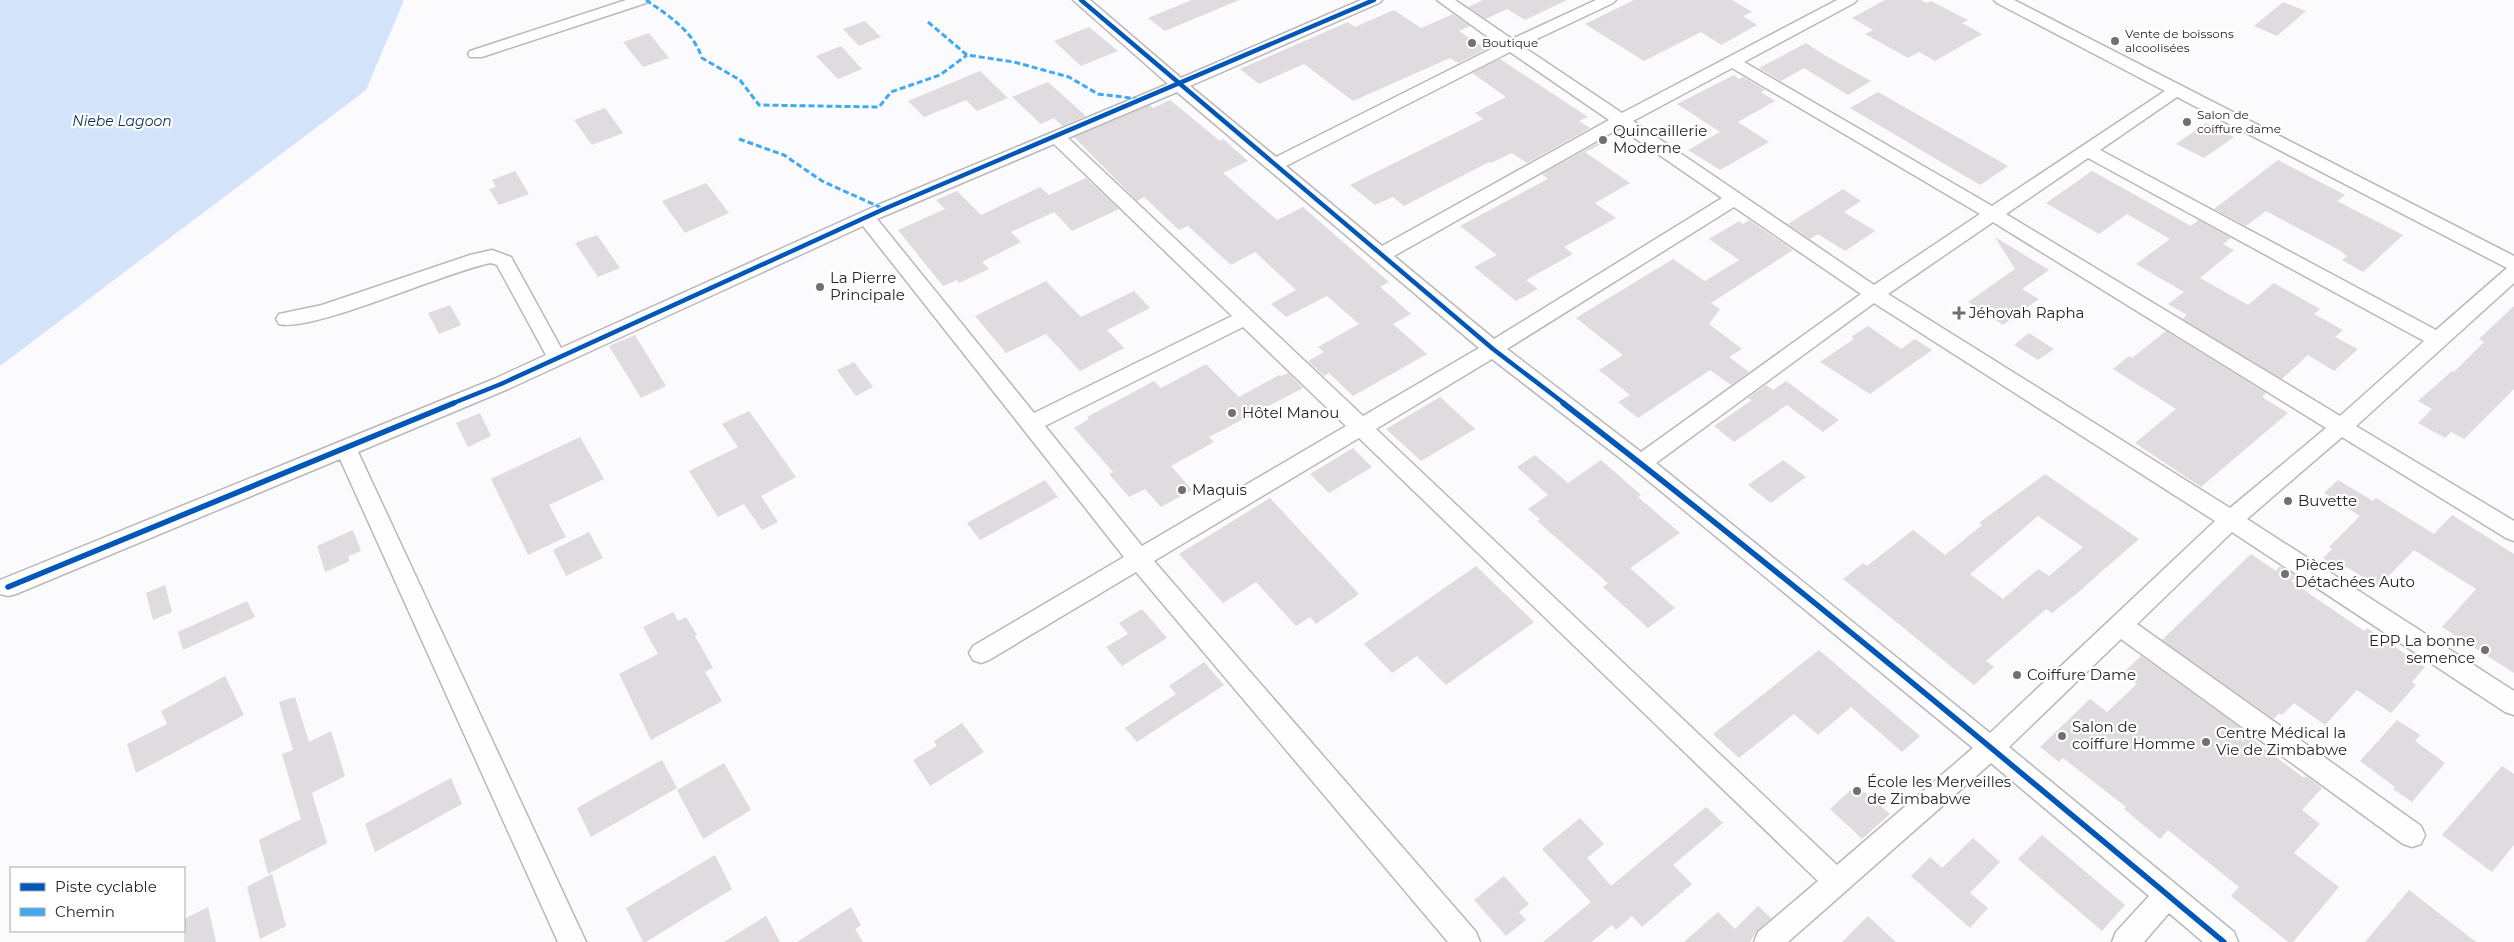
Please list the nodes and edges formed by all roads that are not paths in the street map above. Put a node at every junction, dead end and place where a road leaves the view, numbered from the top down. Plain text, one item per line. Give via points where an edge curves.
1 (641, 0) edge
2 (1374, 0) edge
3 (1445, 0) edge
4 (1608, 0) edge
5 (1849, 0) edge
6 (2002, 0) edge
7 (1091, 2) edge
8 (1512, 46) junction
9 (476, 54) dead end
10 (1733, 62) junction
11 (1179, 86) junction
12 (2177, 90) junction
13 (1622, 120) junction
14 (1056, 136) junction
15 (2088, 151) junction
16 (1274, 165) junction
17 (1735, 198) junction
18 (1994, 215) junction
19 (866, 218) junction
20 (1381, 255) junction
21 (2514, 264) edge
22 (2514, 272) edge
23 (1874, 294) junction
24 (1246, 317) junction
25 (286, 319) dead end
26 (2438, 340) junction
27 (1493, 349) junction
28 (557, 358) junction
29 (1031, 424) junction
30 (1360, 426) junction
31 (2342, 426) junction
32 (346, 448) junction
33 (1641, 463) junction
34 (2232, 520) junction
35 (2514, 531) edge
36 (1138, 558) junction
37 (8, 587) dead end
38 (2120, 625) junction
39 (980, 652) dead end
40 (2514, 704) edge
41 (1991, 748) junction
42 (2412, 835) dead end
43 (1836, 880) junction
44 (2168, 895) junction
45 (572, 942) edge
46 (1466, 942) edge
47 (1768, 942) edge
48 (2126, 942) edge
49 (2224, 942) edge

1 - 9 street
2 - 11 street
3 - 8 street
4 - 8 street
5 - 10 street
6 - 12 street
7 - 11 street
8 - 13 street
8 - 16 street
10 - 13 street
10 - 18 street
11 - 14 street
11 - 16 street
12 - 15 street
12 - 21 street
13 - 17 street
13 - 20 street
14 - 19 street
14 - 24 street
15 - 18 street
15 - 26 street
16 - 20 street
17 - 23 street
17 - 27 street
18 - 23 street
18 - 31 street
19 - 28 street
19 - 29 street
20 - 27 street
22 - 26 street
23 - 33 street
23 - 34 street
24 - 29 street
24 - 30 street
25 - 28 street via 324,311 492,256 504,261
26 - 31 street
27 - 30 street
27 - 33 street
28 - 32 street
29 - 36 street
30 - 36 street
30 - 43 street
31 - 34 street
31 - 35 street
32 - 37 street
32 - 45 street
33 - 41 street
34 - 38 street
34 - 40 street
36 - 39 street
36 - 46 street
38 - 41 street
38 - 42 street
41 - 43 street
41 - 44 street
43 - 47 street
44 - 48 street
44 - 49 street

